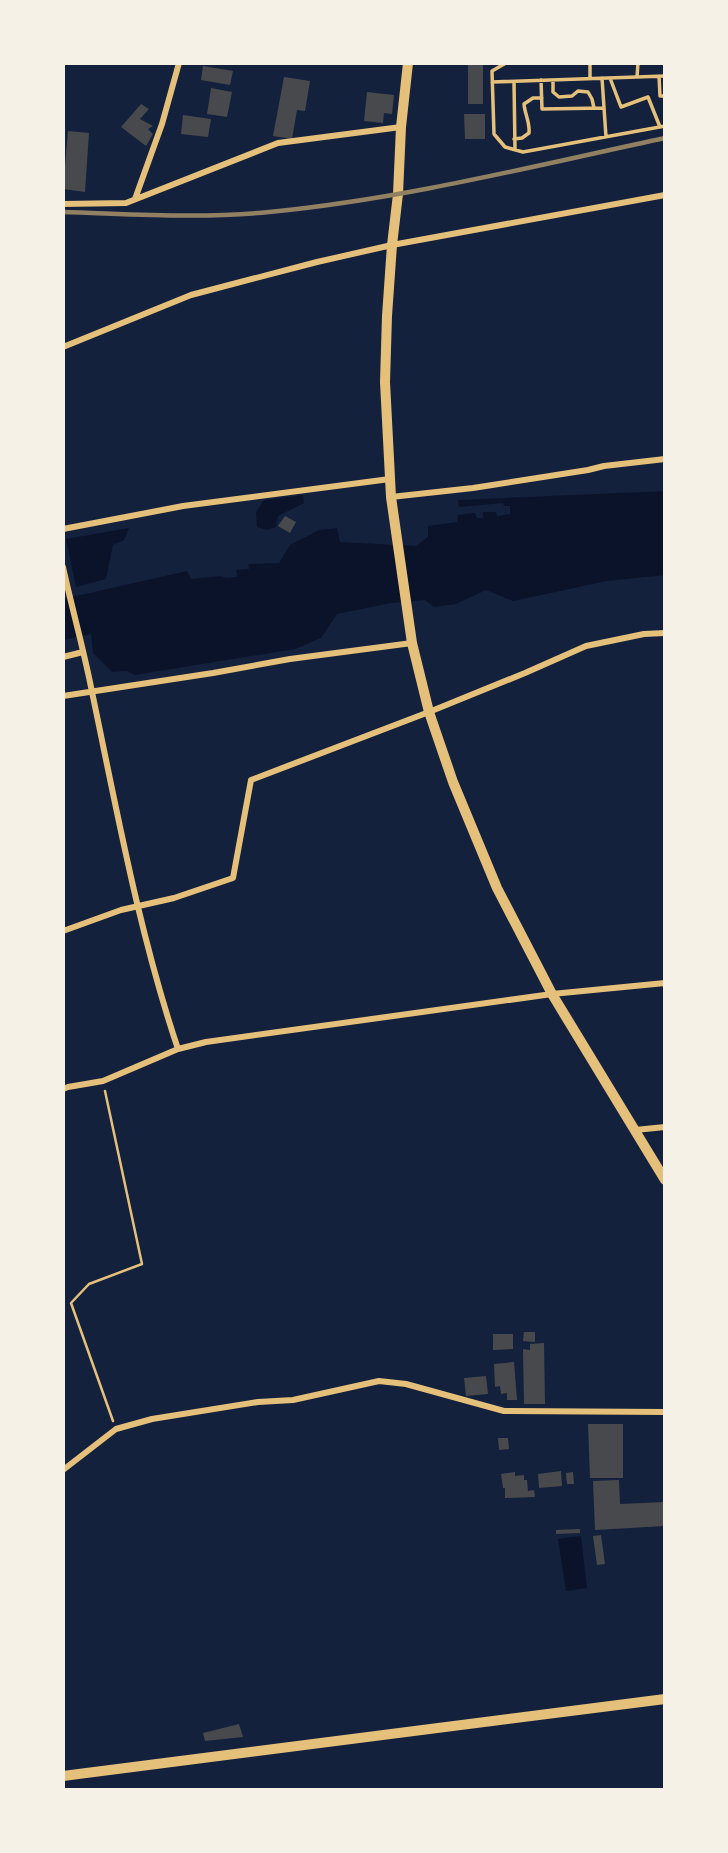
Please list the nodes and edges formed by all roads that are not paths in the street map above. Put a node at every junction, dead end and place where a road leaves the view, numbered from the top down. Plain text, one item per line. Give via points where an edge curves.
1 (179, 63) edge
2 (408, 63) edge
3 (506, 63) edge
4 (590, 63) edge
5 (638, 63) edge
6 (659, 76) junction
7 (665, 76) edge
8 (637, 77) junction
9 (602, 78) junction
10 (610, 78) junction
11 (590, 79) junction
12 (541, 80) junction
13 (552, 80) junction
14 (514, 81) junction
15 (492, 82) junction
16 (665, 96) edge
17 (542, 98) junction
18 (594, 108) junction
19 (604, 108) junction
20 (662, 126) edge
21 (401, 127) junction
22 (606, 137) junction
23 (514, 139) junction
24 (515, 149) junction
25 (665, 195) edge
26 (135, 200) junction
27 (63, 204) edge
28 (391, 245) junction
29 (63, 347) edge
30 (665, 459) edge
31 (390, 479) junction
32 (391, 497) junction
33 (63, 529) edge
34 (63, 567) edge
35 (665, 633) edge
36 (412, 643) junction
37 (83, 652) junction
38 (63, 657) edge
39 (92, 690) junction
40 (63, 696) edge
41 (429, 712) junction
42 (139, 905) junction
43 (63, 931) edge
44 (665, 983) edge
45 (552, 994) junction
46 (178, 1049) junction
47 (63, 1090) edge
48 (665, 1127) edge
49 (635, 1130) junction
50 (665, 1180) edge
51 (665, 1412) edge
52 (63, 1470) edge
53 (665, 1699) edge
54 (63, 1776) edge

1 - 26 street
2 - 21 highway
3 - 15 lane via 492,71
4 - 11 lane
5 - 8 lane
6 - 7 lane
6 - 8 lane
6 - 16 lane via 660,96
8 - 10 lane
9 - 10 lane
9 - 11 lane
9 - 19 lane
10 - 20 lane via 621,107 648,97
11 - 13 lane
12 - 13 lane
12 - 14 lane
12 - 17 lane
13 - 18 lane via 553,92 559,97 588,92
14 - 15 lane
14 - 23 lane
15 - 24 lane via 494,134 505,147
17 - 18 lane via 542,108
17 - 23 lane via 524,104 529,133
18 - 19 lane
19 - 22 lane
20 - 22 lane
21 - 26 street via 278,143
21 - 28 highway
22 - 24 lane via 523,152
23 - 24 lane
25 - 28 street
26 - 27 street
28 - 29 street via 191,295
28 - 31 highway via 385,382
30 - 32 street
31 - 32 highway
31 - 33 street via 183,506
32 - 36 highway
34 - 37 street
35 - 41 street via 586,646
36 - 39 street
36 - 41 highway
37 - 38 street
37 - 39 street
39 - 40 street
39 - 42 street
41 - 42 street via 251,780 233,878
41 - 45 highway via 497,888
42 - 43 street
42 - 46 street
44 - 45 street
45 - 46 street
45 - 49 highway
46 - 47 street via 103,1081
48 - 49 street
49 - 50 highway
51 - 52 street via 505,1411 379,1381 116,1429
53 - 54 main road

